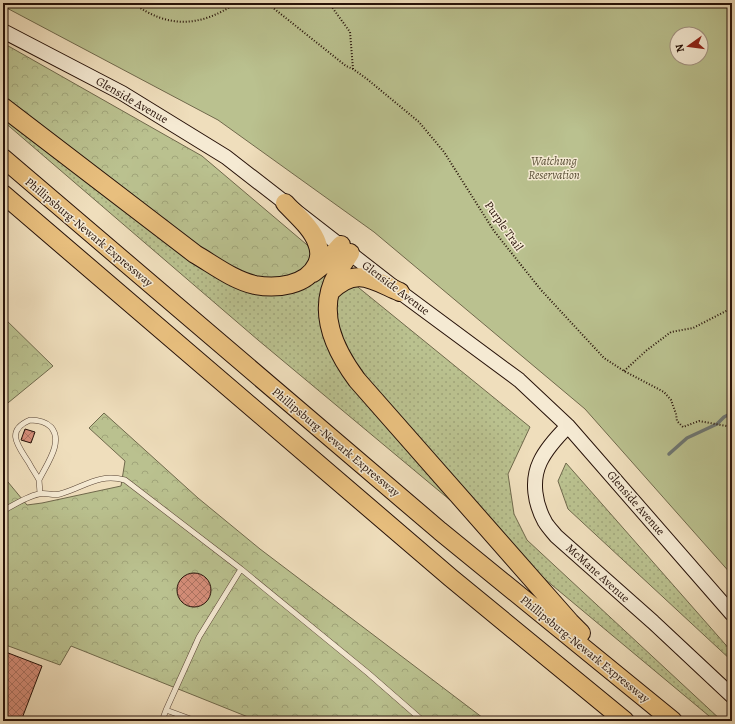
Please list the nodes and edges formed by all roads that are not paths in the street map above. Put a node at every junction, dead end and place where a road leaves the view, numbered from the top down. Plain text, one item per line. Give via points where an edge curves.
1 (3, 31) edge
2 (3, 107) edge
3 (3, 158) edge
4 (3, 194) edge
5 (285, 203) junction
6 (346, 249) junction
7 (312, 274) junction
8 (330, 292) junction
9 (400, 292) junction
10 (568, 426) junction
11 (39, 480) junction
12 (40, 493) junction
13 (3, 511) edge
14 (241, 569) junction
15 (732, 614) edge
16 (732, 696) edge
17 (166, 710) junction
18 (162, 721) edge
19 (196, 721) edge
20 (423, 721) edge
21 (625, 721) edge
22 (673, 721) edge

1 - 5 main road, Glenside Avenue via 122,93 226,158
2 - 7 highway via 195,254 224,272 243,281 266,286 293,283
3 - 22 highway, Phillipsburg-Newark Expressway via 440,531
4 - 21 highway via 451,578
5 - 6 main road, Glenside Avenue
5 - 7 highway via 317,242 320,250 319,259
6 - 7 highway
6 - 8 highway
6 - 9 main road, Glenside Avenue
8 - 9 highway via 338,284 353,277 369,279
8 - 22 highway via 328,313 332,337 346,366 357,380 570,622
9 - 10 main road, Glenside Avenue via 519,380
10 - 15 main road, Glenside Avenue
10 - 16 main road, McMane Avenue via 548,449 540,462 536,476 535,492 545,523 556,536
11 - 11 lane via 54,451 56,437 54,430 44,421 30,420 19,427 16,439 20,451
11 - 12 lane
12 - 13 lane
12 - 14 lane via 61,494 110,477 125,480
14 - 17 lane via 199,637
14 - 20 lane via 368,672
17 - 18 lane
17 - 19 lane

